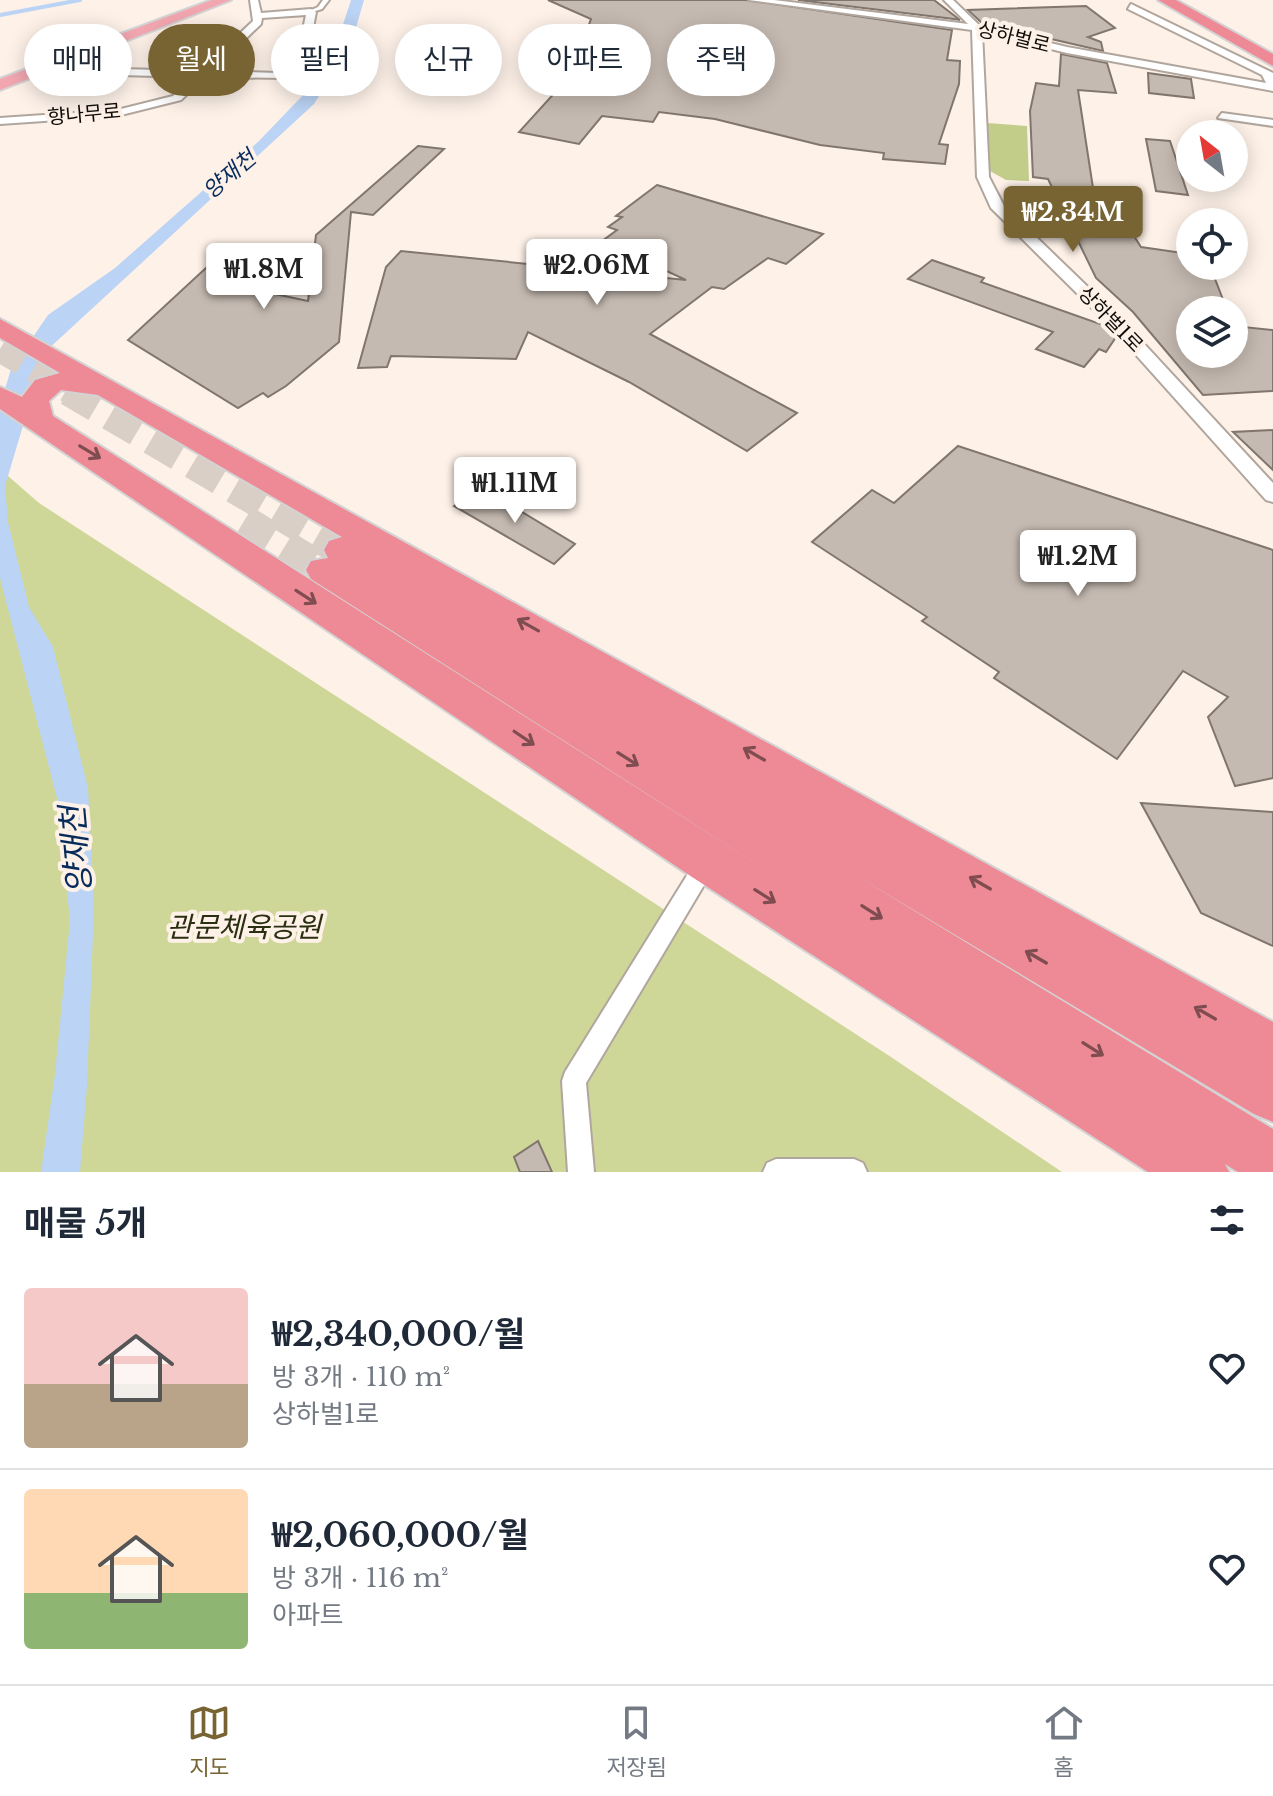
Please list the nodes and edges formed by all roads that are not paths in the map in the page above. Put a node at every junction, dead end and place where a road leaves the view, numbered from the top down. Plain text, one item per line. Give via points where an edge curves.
1 (200, 0) edge
2 (224, 0) edge
3 (254, 0) edge
4 (326, 0) edge
5 (753, 0) edge
6 (948, 0) edge
7 (1165, 0) edge
8 (1181, 0) edge
9 (1131, 7) dead end
10 (311, 12) junction
11 (258, 16) junction
12 (255, 25) edge
13 (977, 28) junction
14 (132, 29) edge
15 (132, 32) edge
16 (1270, 43) edge
17 (1273, 61) edge
18 (24, 66) edge
19 (0, 72) edge
20 (24, 73) edge
21 (255, 76) edge
22 (0, 82) edge
23 (24, 82) edge
24 (1272, 87) edge
25 (0, 92) edge
26 (179, 96) edge
27 (1222, 116) dead end
28 (0, 121) edge
29 (1273, 123) edge
30 (0, 327) edge
31 (118, 394) junction
32 (0, 396) edge
33 (40, 422) junction
34 (1273, 495) edge
35 (708, 860) junction
36 (1273, 1051) edge
37 (1273, 1095) edge
38 (1273, 1161) edge
39 (581, 1172) edge
40 (776, 1172) edge
41 (854, 1172) edge
42 (1200, 1172) edge

1 - 14 main road
2 - 15 main road
3 - 11 street
4 - 10 street
5 - 13 street, 상하벌로
6 - 13 street
7 - 17 highway
8 - 16 highway
9 - 24 street via 1266,73
10 - 11 street
10 - 21 street via 305,44 281,76
11 - 12 street, 향나무로
13 - 24 street, 상하벌로
13 - 34 street, 상하벌1로 via 983,177 998,208 1117,324
18 - 19 main road
20 - 22 main road
23 - 25 main road
26 - 28 street, 향나무로 via 117,113
27 - 29 street
30 - 31 highway
31 - 33 highway via 70,380 51,384 34,398
36 -> 31 highway
32 - 33 highway
33 -> 35 highway
35 - 39 street via 574,1081
35 -> 42 highway
37 -> 38 highway via 332,560
40 - 41 street

